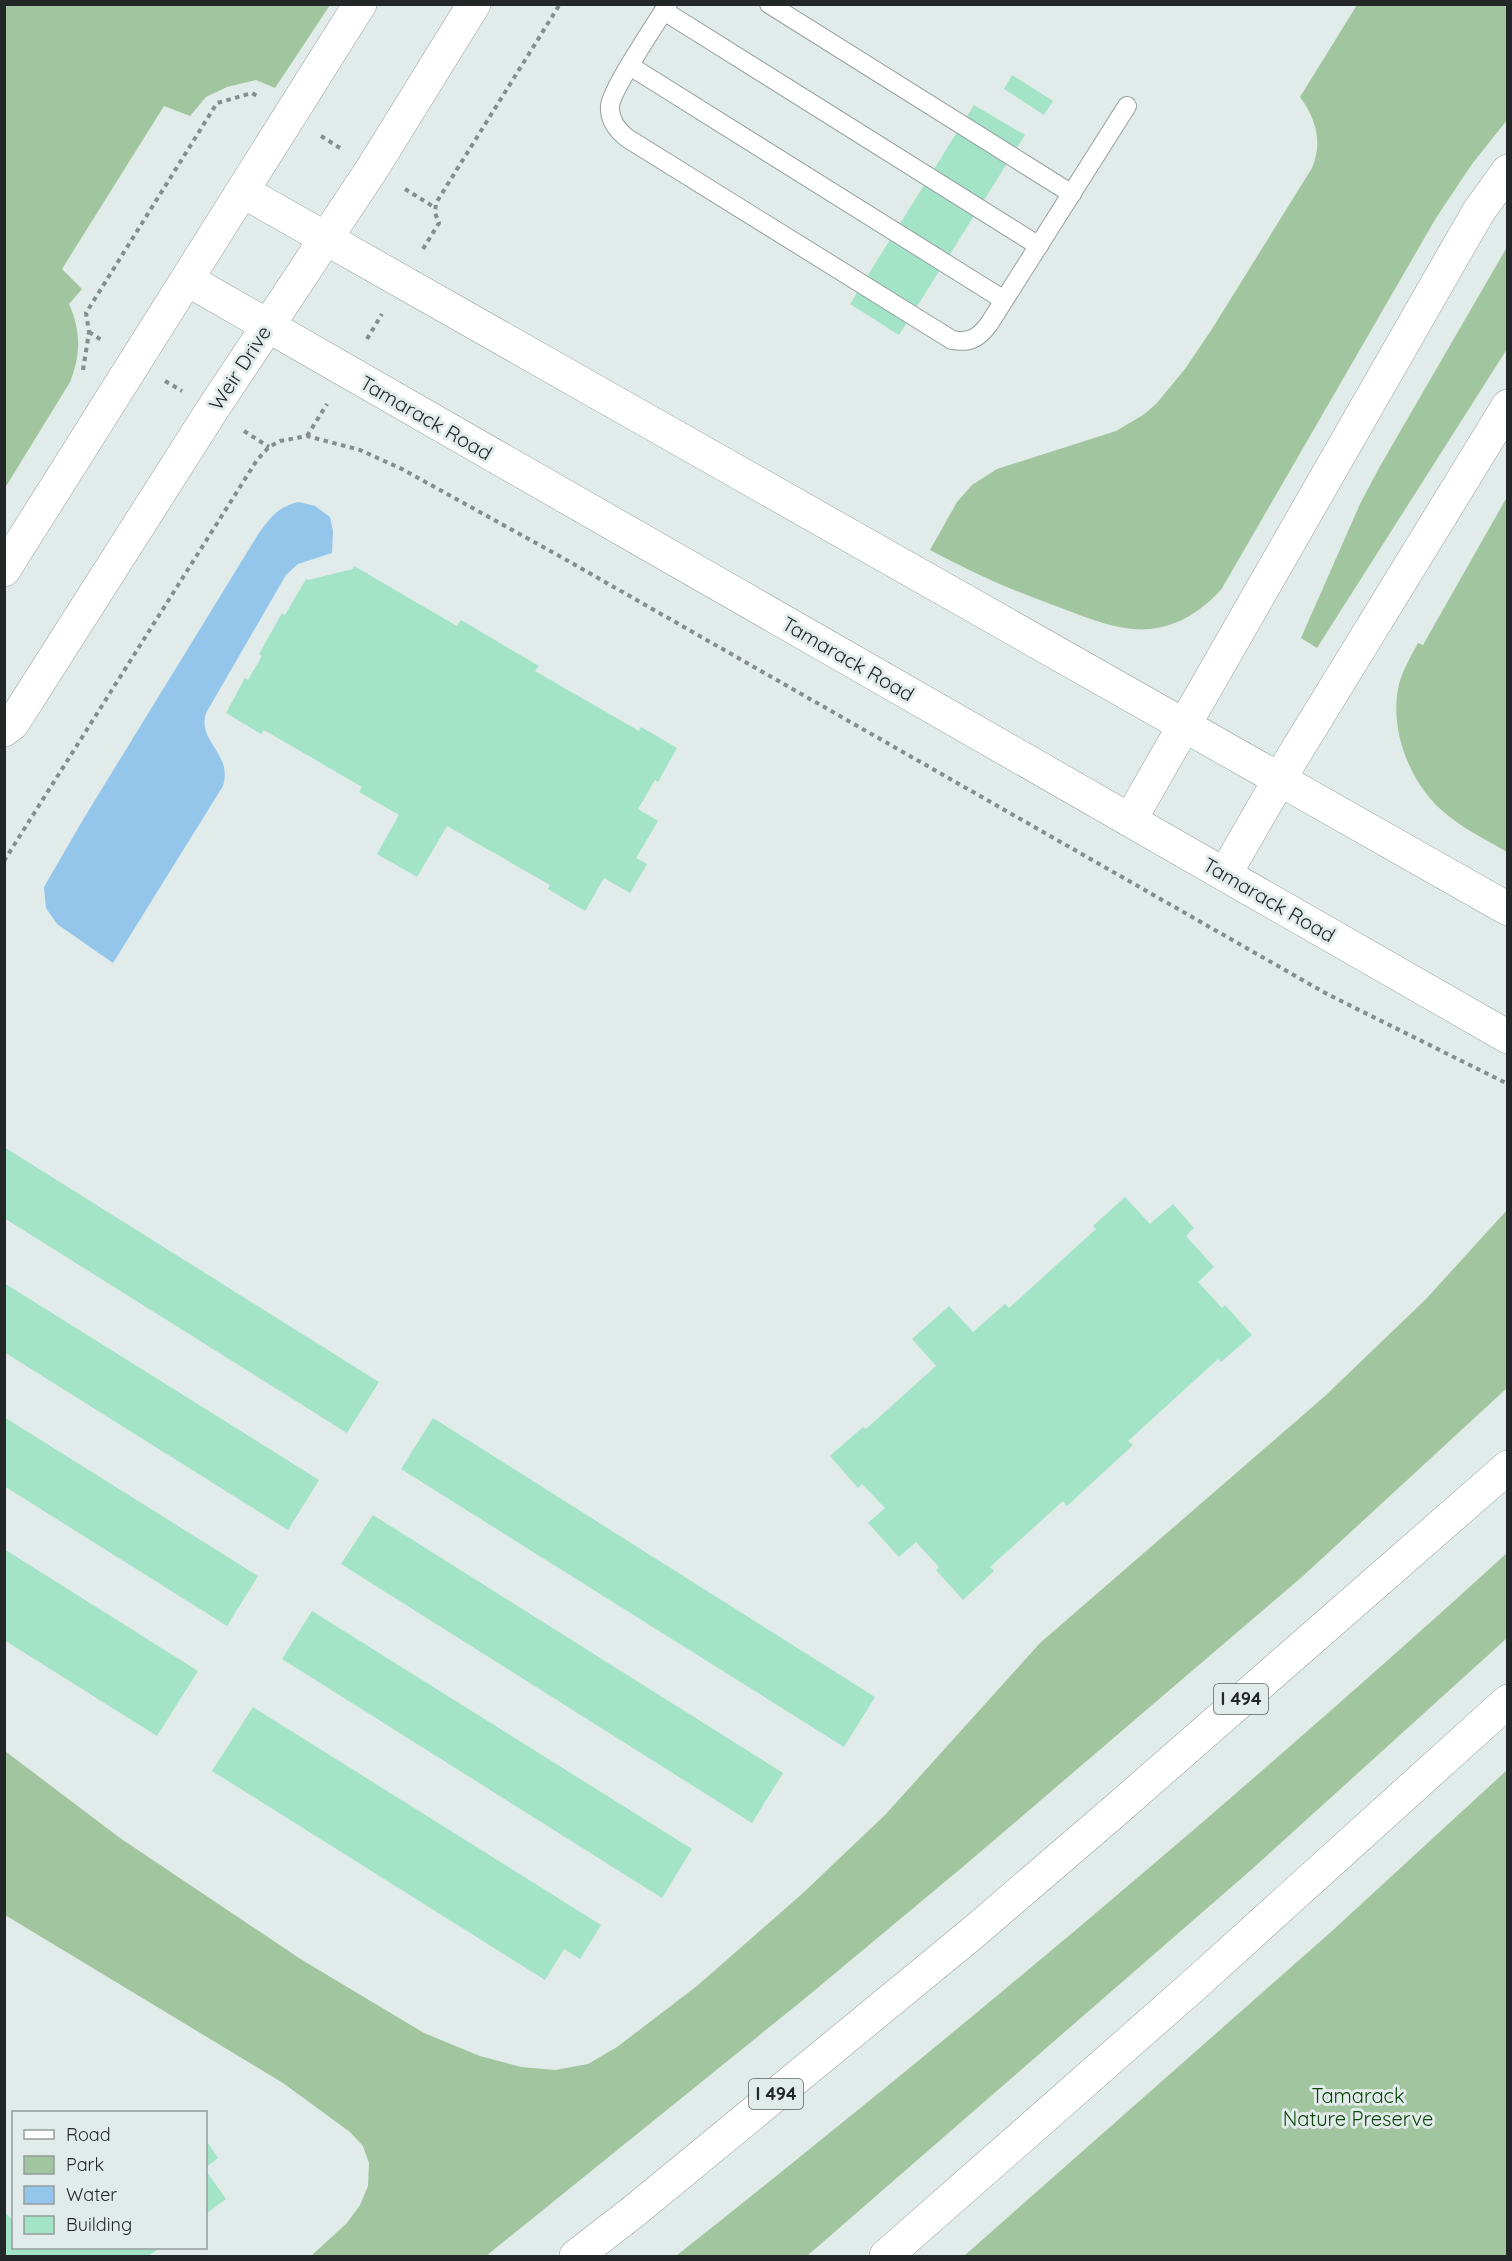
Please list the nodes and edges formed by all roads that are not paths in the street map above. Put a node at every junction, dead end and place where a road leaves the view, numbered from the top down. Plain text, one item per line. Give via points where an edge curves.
1 (360, 4) edge
2 (474, 4) edge
3 (769, 4) edge
4 (666, 8) edge
5 (630, 66) junction
6 (1127, 106) dead end
7 (1508, 171) edge
8 (244, 192) junction
9 (1072, 194) junction
10 (326, 237) junction
11 (1039, 246) junction
12 (188, 280) junction
13 (1004, 300) junction
14 (267, 326) junction
15 (1508, 406) edge
16 (4, 570) edge
17 (1184, 726) junction
18 (4, 730) edge
19 (1280, 779) junction
20 (1130, 820) junction
21 (1225, 874) junction
22 (1508, 909) edge
23 (1508, 1037) edge
24 (1508, 1467) edge
25 (1508, 1701) edge
26 (576, 2256) edge
27 (886, 2256) edge

1 - 8 main road
2 - 10 main road, Weir Drive
3 - 9 lane
4 - 5 lane
4 - 11 lane
5 - 13 lane
5 - 13 lane via 610,108 622,134 945,338 965,342 977,338
6 - 9 lane
7 - 17 main road via 1457,249
8 - 10 main road
8 - 12 main road
9 - 11 lane
10 - 14 main road, Weir Drive
10 - 17 main road
11 - 13 lane
12 - 14 main road, Tamarack Road
12 - 16 main road
14 - 18 main road, Weir Drive via 13,723
14 - 20 main road, Tamarack Road
15 - 19 main road
17 - 19 main road
17 - 20 main road
19 - 21 main road
19 - 22 main road
20 - 21 main road, Tamarack Road
21 - 23 main road, Tamarack Road
24 - 26 main road, I 494 via 984,1923
25 - 27 main road via 1185,1994

